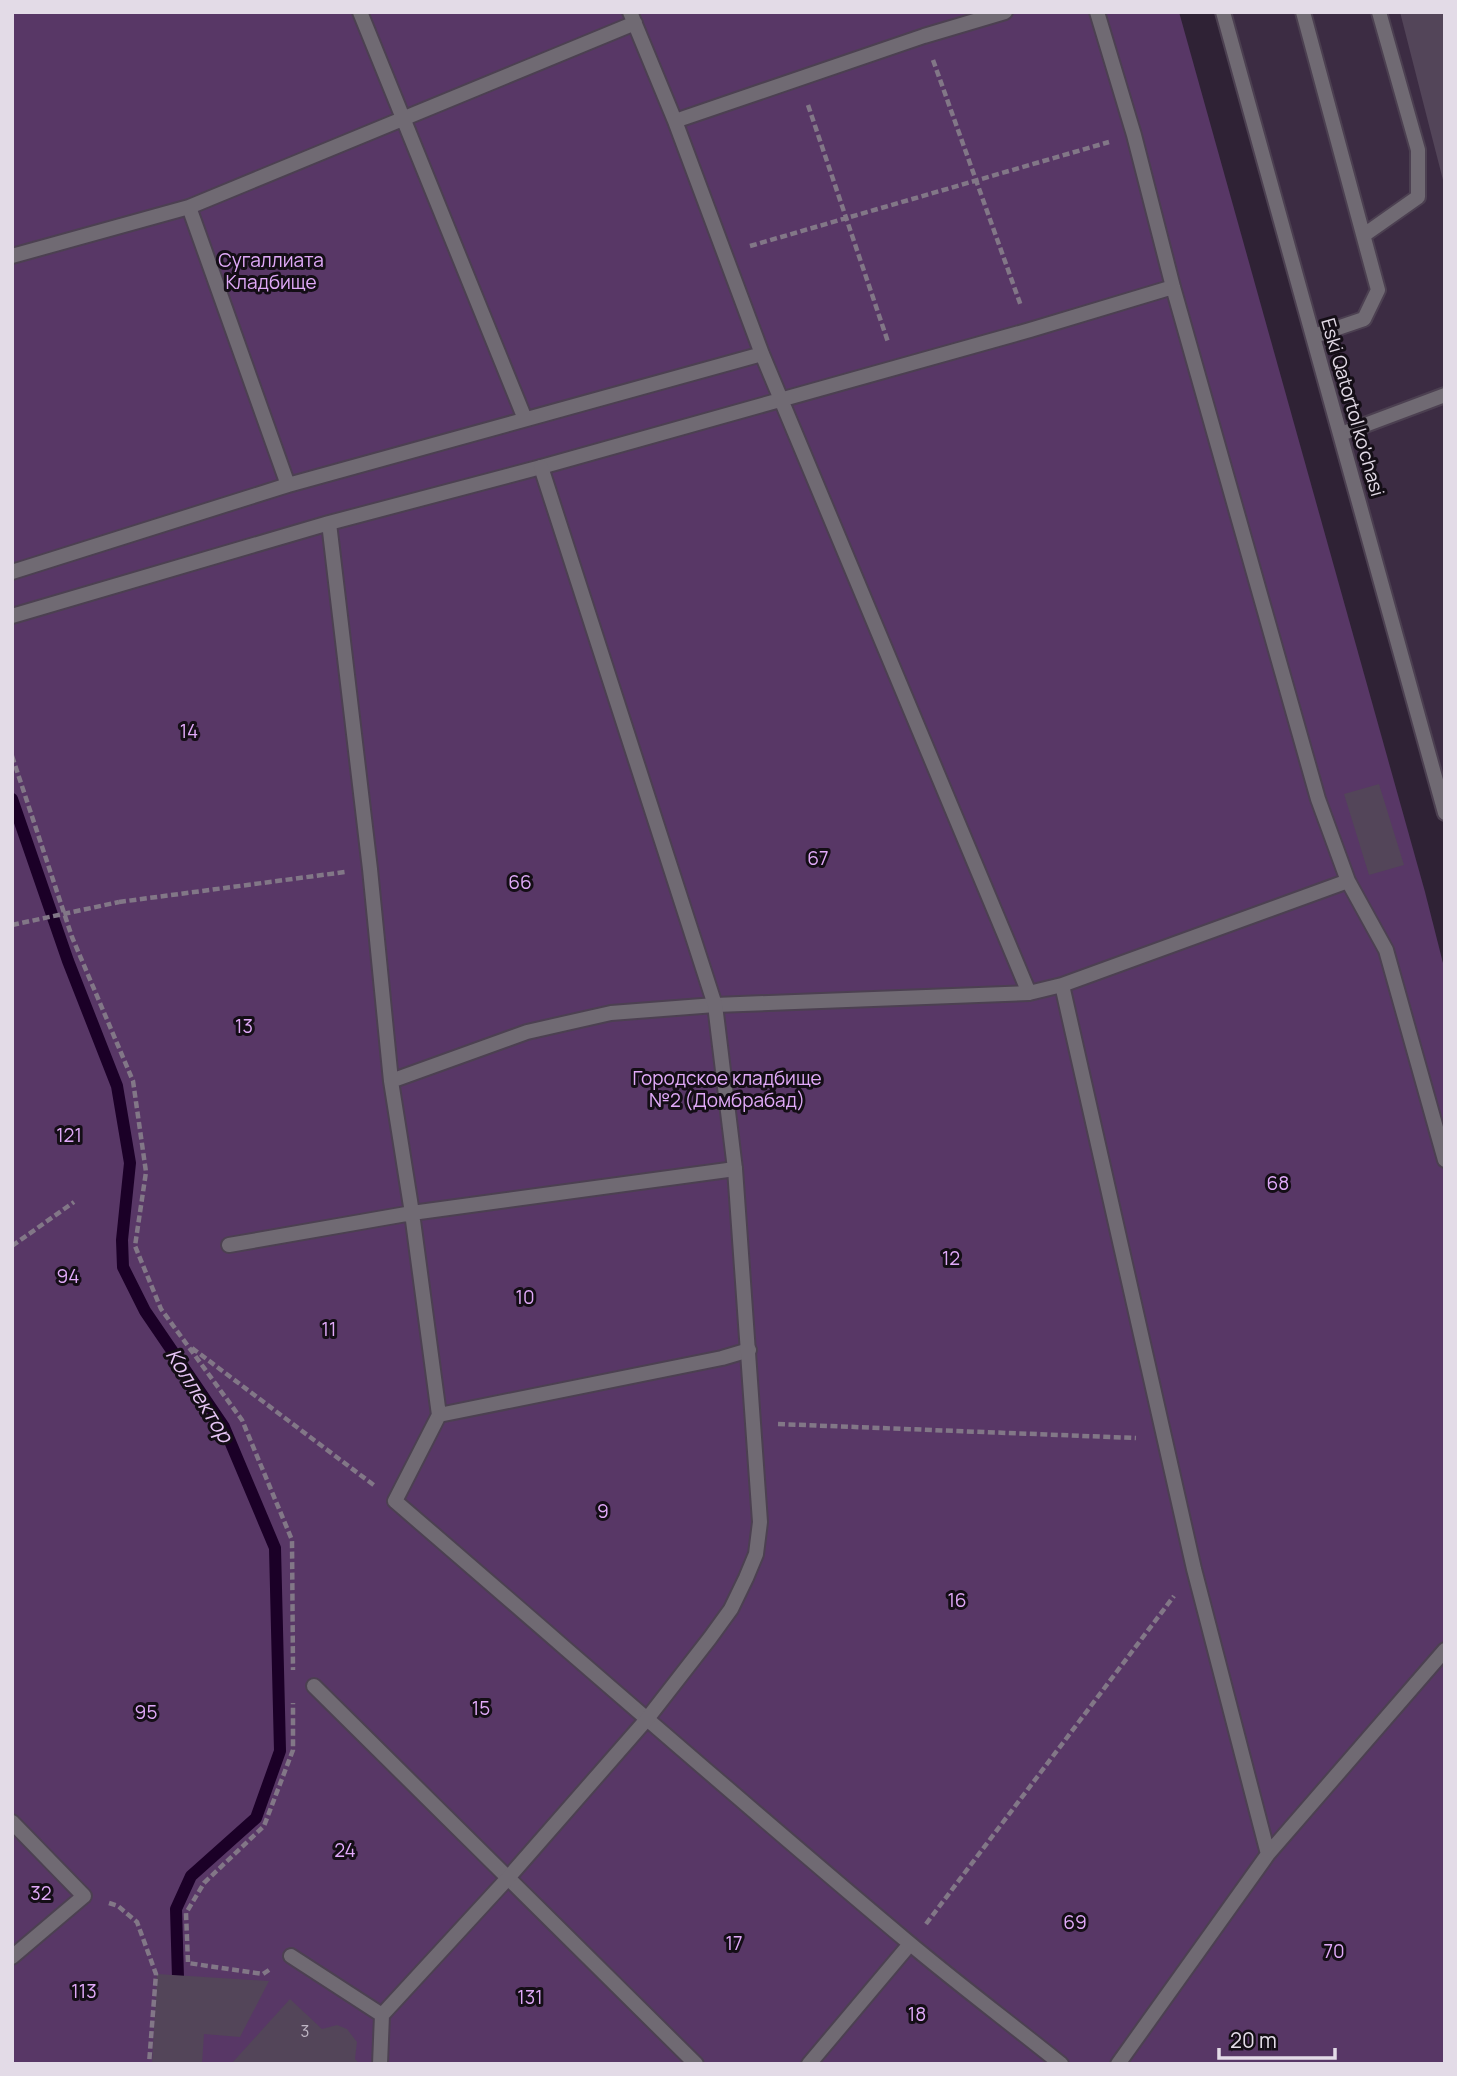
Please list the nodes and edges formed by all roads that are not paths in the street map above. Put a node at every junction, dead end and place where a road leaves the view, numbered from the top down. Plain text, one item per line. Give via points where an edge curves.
1 (360, 12) edge
2 (1005, 12) edge
3 (1097, 12) edge
4 (1223, 12) edge
5 (1303, 12) edge
6 (1379, 12) edge
7 (633, 18) edge
8 (405, 119) junction
9 (674, 121) junction
10 (188, 207) junction
11 (1364, 235) junction
12 (12, 256) edge
13 (1173, 287) junction
14 (1314, 336) junction
15 (762, 354) junction
16 (1445, 395) edge
17 (782, 398) junction
18 (525, 419) junction
19 (1341, 434) junction
20 (541, 467) junction
21 (288, 485) junction
22 (329, 523) junction
23 (12, 572) edge
24 (12, 616) edge
25 (1445, 813) edge
26 (1348, 881) junction
27 (1062, 985) junction
28 (1029, 993) junction
29 (715, 1005) junction
30 (391, 1081) junction
31 (1445, 1160) edge
32 (735, 1169) junction
33 (412, 1213) junction
34 (229, 1245) dead end
35 (749, 1350) junction
36 (439, 1415) junction
37 (1445, 1650) edge
38 (314, 1686) dead end
39 (647, 1719) junction
40 (12, 1822) edge
41 (1268, 1854) junction
42 (508, 1878) junction
43 (911, 1944) junction
44 (291, 1956) road end
45 (12, 1957) edge
46 (382, 2015) junction
47 (380, 2064) edge
48 (696, 2064) edge
49 (809, 2064) edge
50 (1061, 2064) edge
51 (1118, 2064) edge

1 - 8 street
2 - 9 street
3 - 13 street
4 - 14 street, Eski Qatortol ko'chasi
5 - 11 street
6 - 11 street via 1418,150 1418,197
7 - 8 street
7 - 9 street
8 - 10 street
8 - 18 street
9 - 15 street
10 - 12 street
10 - 21 street
11 - 14 street via 1378,290 1364,319
13 - 17 street
13 - 26 street via 1318,799
14 - 19 street, Eski Qatortol ko'chasi
15 - 17 street
15 - 18 street
16 - 19 street
17 - 20 street
17 - 28 street
18 - 21 street
19 - 25 street, Eski Qatortol ko'chasi
20 - 22 street
20 - 29 street
21 - 23 street
22 - 24 street
22 - 30 street
26 - 27 street
26 - 31 street via 1386,950
27 - 28 street
27 - 41 street via 1194,1569
28 - 29 street
29 - 30 street via 599,1016 527,1032
29 - 32 street
30 - 33 street
32 - 33 street
32 - 35 street
33 - 34 street
33 - 36 street
35 - 36 street
35 - 39 street via 760,1522 755,1554 731,1609
36 - 39 street via 395,1501
37 - 41 street
38 - 42 street
39 - 42 street
39 - 43 street
40 - 45 street via 84,1896
41 - 51 street
42 - 46 street
42 - 48 street
43 - 49 street
43 - 50 street
44 - 46 street
46 - 47 street

